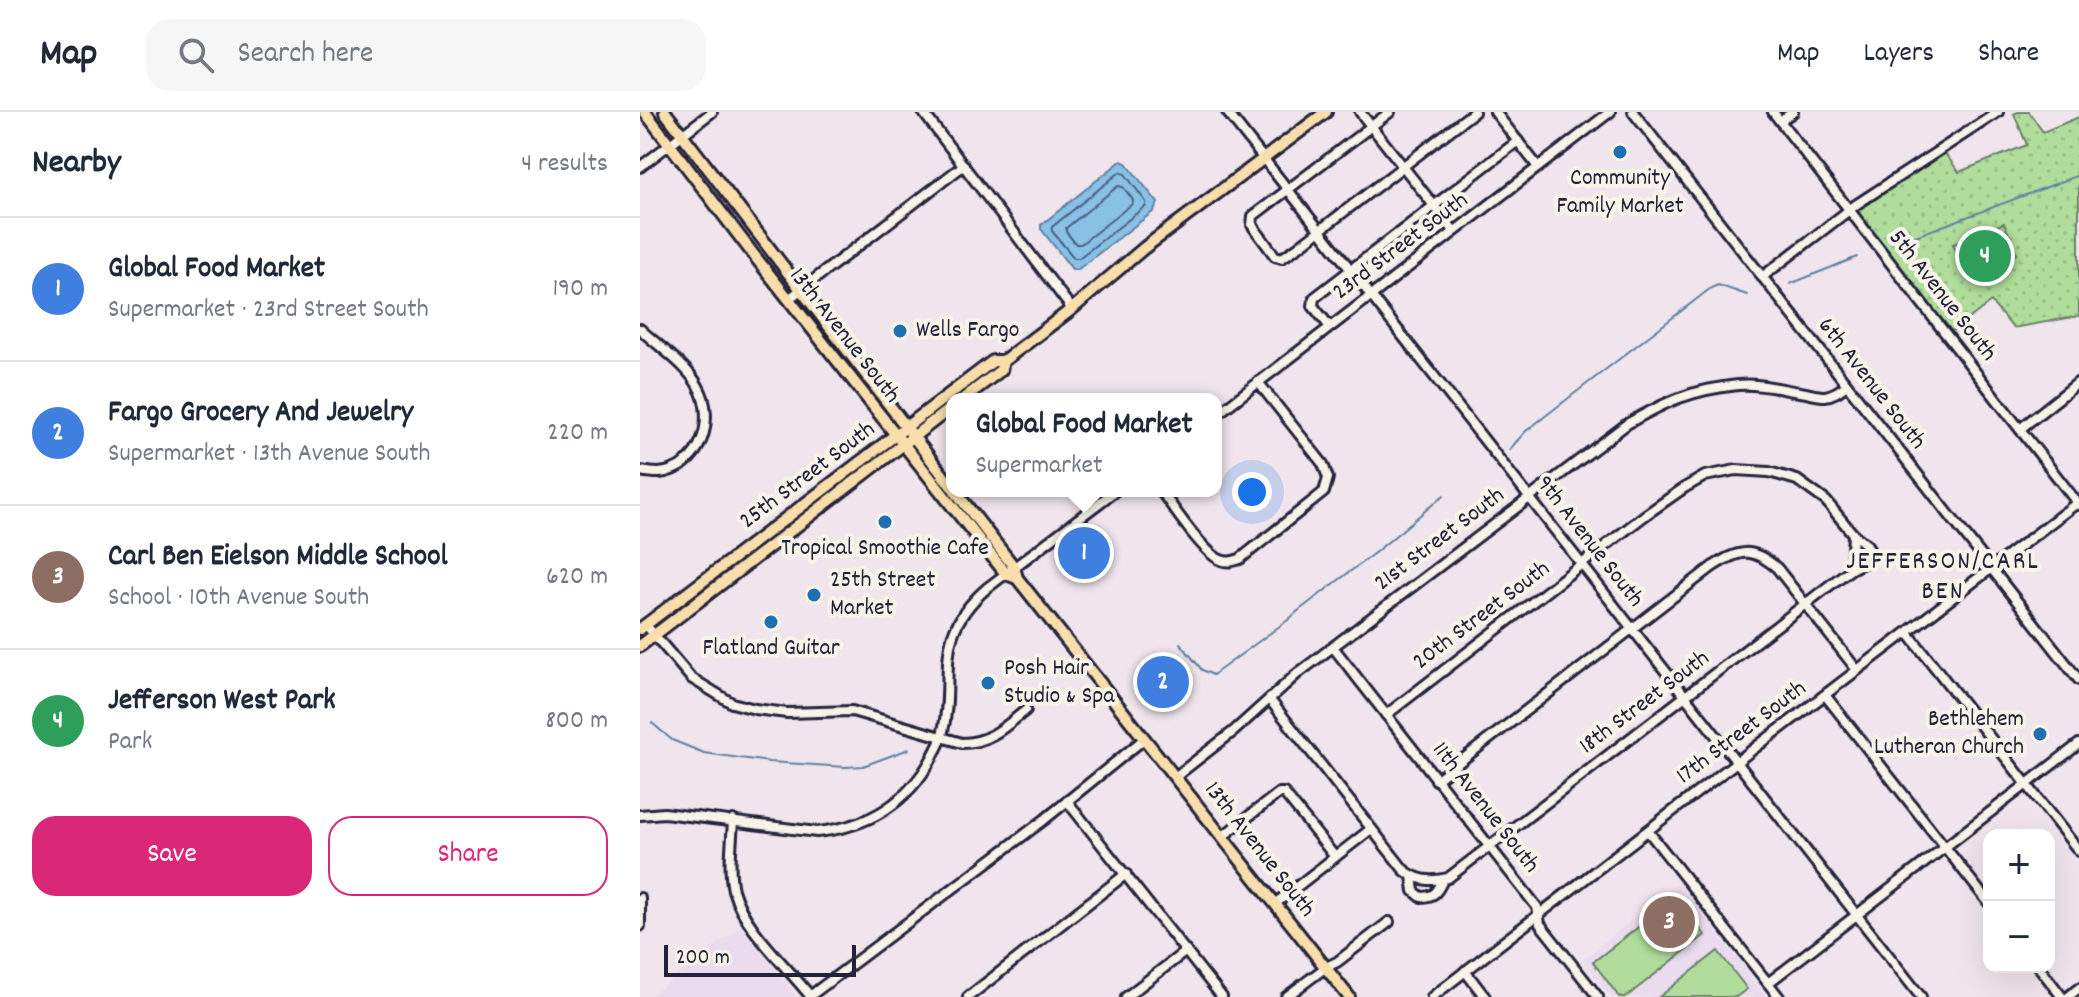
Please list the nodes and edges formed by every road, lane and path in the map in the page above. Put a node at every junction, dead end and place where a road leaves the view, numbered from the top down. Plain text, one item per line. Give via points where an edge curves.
1 (645, 112) edge
2 (665, 112) edge
3 (712, 112) edge
4 (923, 112) edge
5 (1227, 112) edge
6 (1326, 112) edge
7 (1360, 112) edge
8 (1390, 112) edge
9 (1474, 112) edge
10 (1495, 112) edge
11 (1610, 112) edge
12 (1633, 112) edge
13 (1773, 112) edge
14 (1793, 112) edge
15 (1998, 112) edge
16 (1780, 121) junction
17 (1371, 126) junction
18 (682, 135) junction
19 (1518, 141) junction
20 (670, 144) junction
21 (1263, 159) junction
22 (964, 165) junction
23 (1403, 166) junction
24 (640, 167) edge
25 (1538, 167) junction
26 (1288, 190) junction
27 (1434, 206) junction
28 (1849, 210) junction
29 (1319, 231) junction
30 (1454, 231) junction
31 (1351, 270) junction
32 (1762, 277) junction
33 (800, 290) junction
34 (1371, 296) junction
35 (790, 298) junction
36 (1072, 309) junction
37 (1330, 327) junction
38 (640, 329) edge
39 (1003, 361) junction
40 (1258, 382) junction
41 (2079, 382) edge
42 (1847, 385) junction
43 (951, 393) edge
44 (971, 393) edge
45 (946, 397) edge
46 (1222, 410) edge
47 (946, 412) edge
48 (906, 427) junction
49 (2020, 429) junction
50 (913, 437) junction
51 (900, 440) junction
52 (640, 471) edge
53 (946, 479) edge
54 (946, 495) edge
55 (948, 497) edge
56 (960, 497) edge
57 (1107, 497) edge
58 (1166, 497) edge
59 (1528, 498) junction
60 (2078, 504) edge
61 (1853, 534) junction
62 (1582, 565) junction
63 (1851, 569) junction
64 (1991, 569) junction
65 (1012, 573) junction
66 (1806, 604) junction
67 (643, 627) edge
68 (1632, 629) junction
69 (1908, 633) junction
70 (654, 635) junction
71 (640, 646) edge
72 (1333, 647) junction
73 (1857, 670) junction
74 (2079, 680) edge
75 (1825, 695) junction
76 (1685, 697) junction
77 (1270, 700) junction
78 (1026, 710) dead end
79 (1386, 715) junction
80 (942, 738) junction
81 (1144, 739) junction
82 (2079, 744) edge
83 (1737, 762) junction
84 (1175, 777) junction
85 (1436, 780) junction
86 (2026, 784) junction
87 (1067, 801) junction
88 (640, 815) edge
89 (733, 820) junction
90 (1371, 829) junction
91 (1648, 831) junction
92 (1223, 836) junction
93 (1945, 846) junction
94 (1490, 847) junction
95 (2079, 851) edge
96 (1335, 857) junction
97 (1126, 874) junction
98 (1412, 876) junction
99 (1443, 880) junction
100 (640, 898) edge
101 (1987, 901) edge
102 (1276, 903) junction
103 (1538, 915) junction
104 (1856, 915) junction
105 (1389, 922) dead end
106 (640, 926) edge
107 (1186, 951) junction
108 (1326, 967) junction
109 (1465, 971) junction
110 (2044, 973) edge
111 (1768, 983) junction
112 (2079, 988) edge
113 (811, 996) edge
114 (968, 997) edge
115 (1126, 997) edge
116 (1222, 997) edge
117 (1286, 997) edge
118 (1349, 997) edge
119 (1432, 997) edge
120 (1485, 997) edge
121 (1598, 997) edge
122 (1779, 997) edge
123 (1921, 997) edge
124 (2065, 997) edge

1 - 20 main road, 13th Avenue South
2 - 18 main road, 13th Avenue South
3 - 18 street
4 - 22 street
5 - 21 street, 9th Avenue South
6 - 21 main road, 25th Street South
7 - 17 street
8 - 17 street
9 - 23 street
10 - 19 street
11 - 25 street, 23rd Street South
12 - 32 street, 6th Avenue South
13 - 16 street, 5th Avenue South
14 - 16 street
15 - 28 street
16 - 28 street, 5th Avenue South
17 - 23 street
17 - 26 street
18 - 20 street
18 - 33 main road, 13th Avenue South
19 - 25 street
19 - 27 street
20 - 24 street
20 - 35 main road, 13th Avenue South
21 - 26 street, 9th Avenue South
21 - 36 main road, 25th Street South
22 - 33 street
22 - 36 street
23 - 27 street
23 - 29 street
25 - 30 street, 23rd Street South
26 - 29 street, 9th Avenue South
26 - 29 street via 1251,222 1275,256 1282,258
27 - 30 street
27 - 31 street
28 - 32 street
28 - 49 street, 5th Avenue South
29 - 31 street, 9th Avenue South
30 - 34 street, 23rd Street South
31 - 34 street, 9th Avenue South
31 - 37 street via 1314,298 1313,306
32 - 42 street, 6th Avenue South
33 - 35 street
33 - 48 main road, 13th Avenue South
34 - 37 street, 23rd Street South
34 - 59 street, 9th Avenue South
35 - 51 main road, 13th Avenue South
36 - 39 main road, 25th Street South
37 - 40 street, 23rd Street South
38 - 52 street via 690,374 707,413 706,432 683,464 661,473
39 - 43 main road, 25th Street South via 993,361
39 - 44 main road, 25th Street South via 1001,370
40 - 46 street, 23rd Street South
40 - 58 street via 1323,464 1327,486 1321,496 1229,562 1209,552
41 - 49 street
42 - 59 street, 21st Street South via 1824,396 1742,384 1686,393 1627,424
42 - 64 street, 6th Avenue South
45 - 48 main road, 25th Street South
47 - 50 main road, 25th Street South
48 - 50 main road, 13th Avenue South
48 - 51 main road, 25th Street South
49 - 60 street, 5th Avenue South
50 - 51 main road, 25th Street South
50 - 53 main road, 13th Avenue South
51 - 54 main road, 13th Avenue South
51 - 67 main road, 25th Street South
51 - 70 main road, 25th Street South
55 - 65 main road, 13th Avenue South
56 - 65 main road, 13th Avenue South
57 - 65 street
59 - 62 street, 9th Avenue South
59 - 72 street, 21st Street South
60 - 64 street, 17th Street South
61 - 62 street, 20th Street South via 1826,501 1797,480 1736,470 1705,476 1684,488
61 - 63 street
61 - 63 street via 1867,545 1870,556
62 - 68 street, 9th Avenue South
62 - 79 street, 20th Street South
63 - 66 street, 18th Street South
64 - 69 street, 17th Street South
64 - 74 street, 6th Avenue South
65 - 80 street via 968,606 954,632 947,657
65 - 81 main road, 13th Avenue South
66 - 68 street via 1777,568 1749,552 1712,567
66 - 73 street
66 - 76 street, 18th Street South
67 - 70 street
68 - 76 street, 9th Avenue South
68 - 85 street
69 - 73 street, 17th Street South
69 - 86 street
70 - 71 main road, 25th Street South
70 - 80 street via 691,678 732,703 787,713 852,711
72 - 77 street, 21st Street South
72 - 79 street, 11th Avenue South
73 - 75 street, 17th Street South
75 - 83 street, 17th Street South
75 - 93 street
76 - 83 street, 9th Avenue South
76 - 94 street, 18th Street South
77 - 84 street, 21st Street South
77 - 90 street
78 - 80 street via 986,740 962,743
79 - 85 street, 11th Avenue South
80 - 89 street via 901,800 857,824 817,832
81 - 84 main road, 13th Avenue South
81 - 87 street
82 - 86 street
83 - 91 street, 17th Street South
83 - 104 street, 9th Avenue South
84 - 92 main road, 13th Avenue South
85 - 94 street, 11th Avenue South
86 - 93 street
86 - 95 street
87 - 97 street
87 - 113 street
88 - 89 street
89 - 113 street via 731,868 738,902
90 - 96 street
90 - 98 street
91 - 103 street, 17th Street South
91 - 111 street
92 - 96 street via 1284,793
92 - 102 main road, 13th Avenue South
93 - 101 street
93 - 104 street
94 - 99 street, 18th Street South
94 - 103 street, 11th Avenue South
96 - 102 street
97 - 107 street
97 - 114 street
98 - 99 street, 18th Street South
98 - 99 street via 1414,891 1421,897 1436,894
100 - 106 street
102 - 108 main road, 13th Avenue South
103 - 109 street, 17th Street South
103 - 121 street, 11th Avenue South
104 - 111 street
104 - 123 street, 9th Avenue South
105 - 108 street
107 - 115 street
107 - 116 street
108 - 117 street
108 - 118 main road, 13th Avenue South
109 - 119 street, 17th Street South
109 - 120 street
110 - 124 street
111 - 122 street
112 - 124 street

